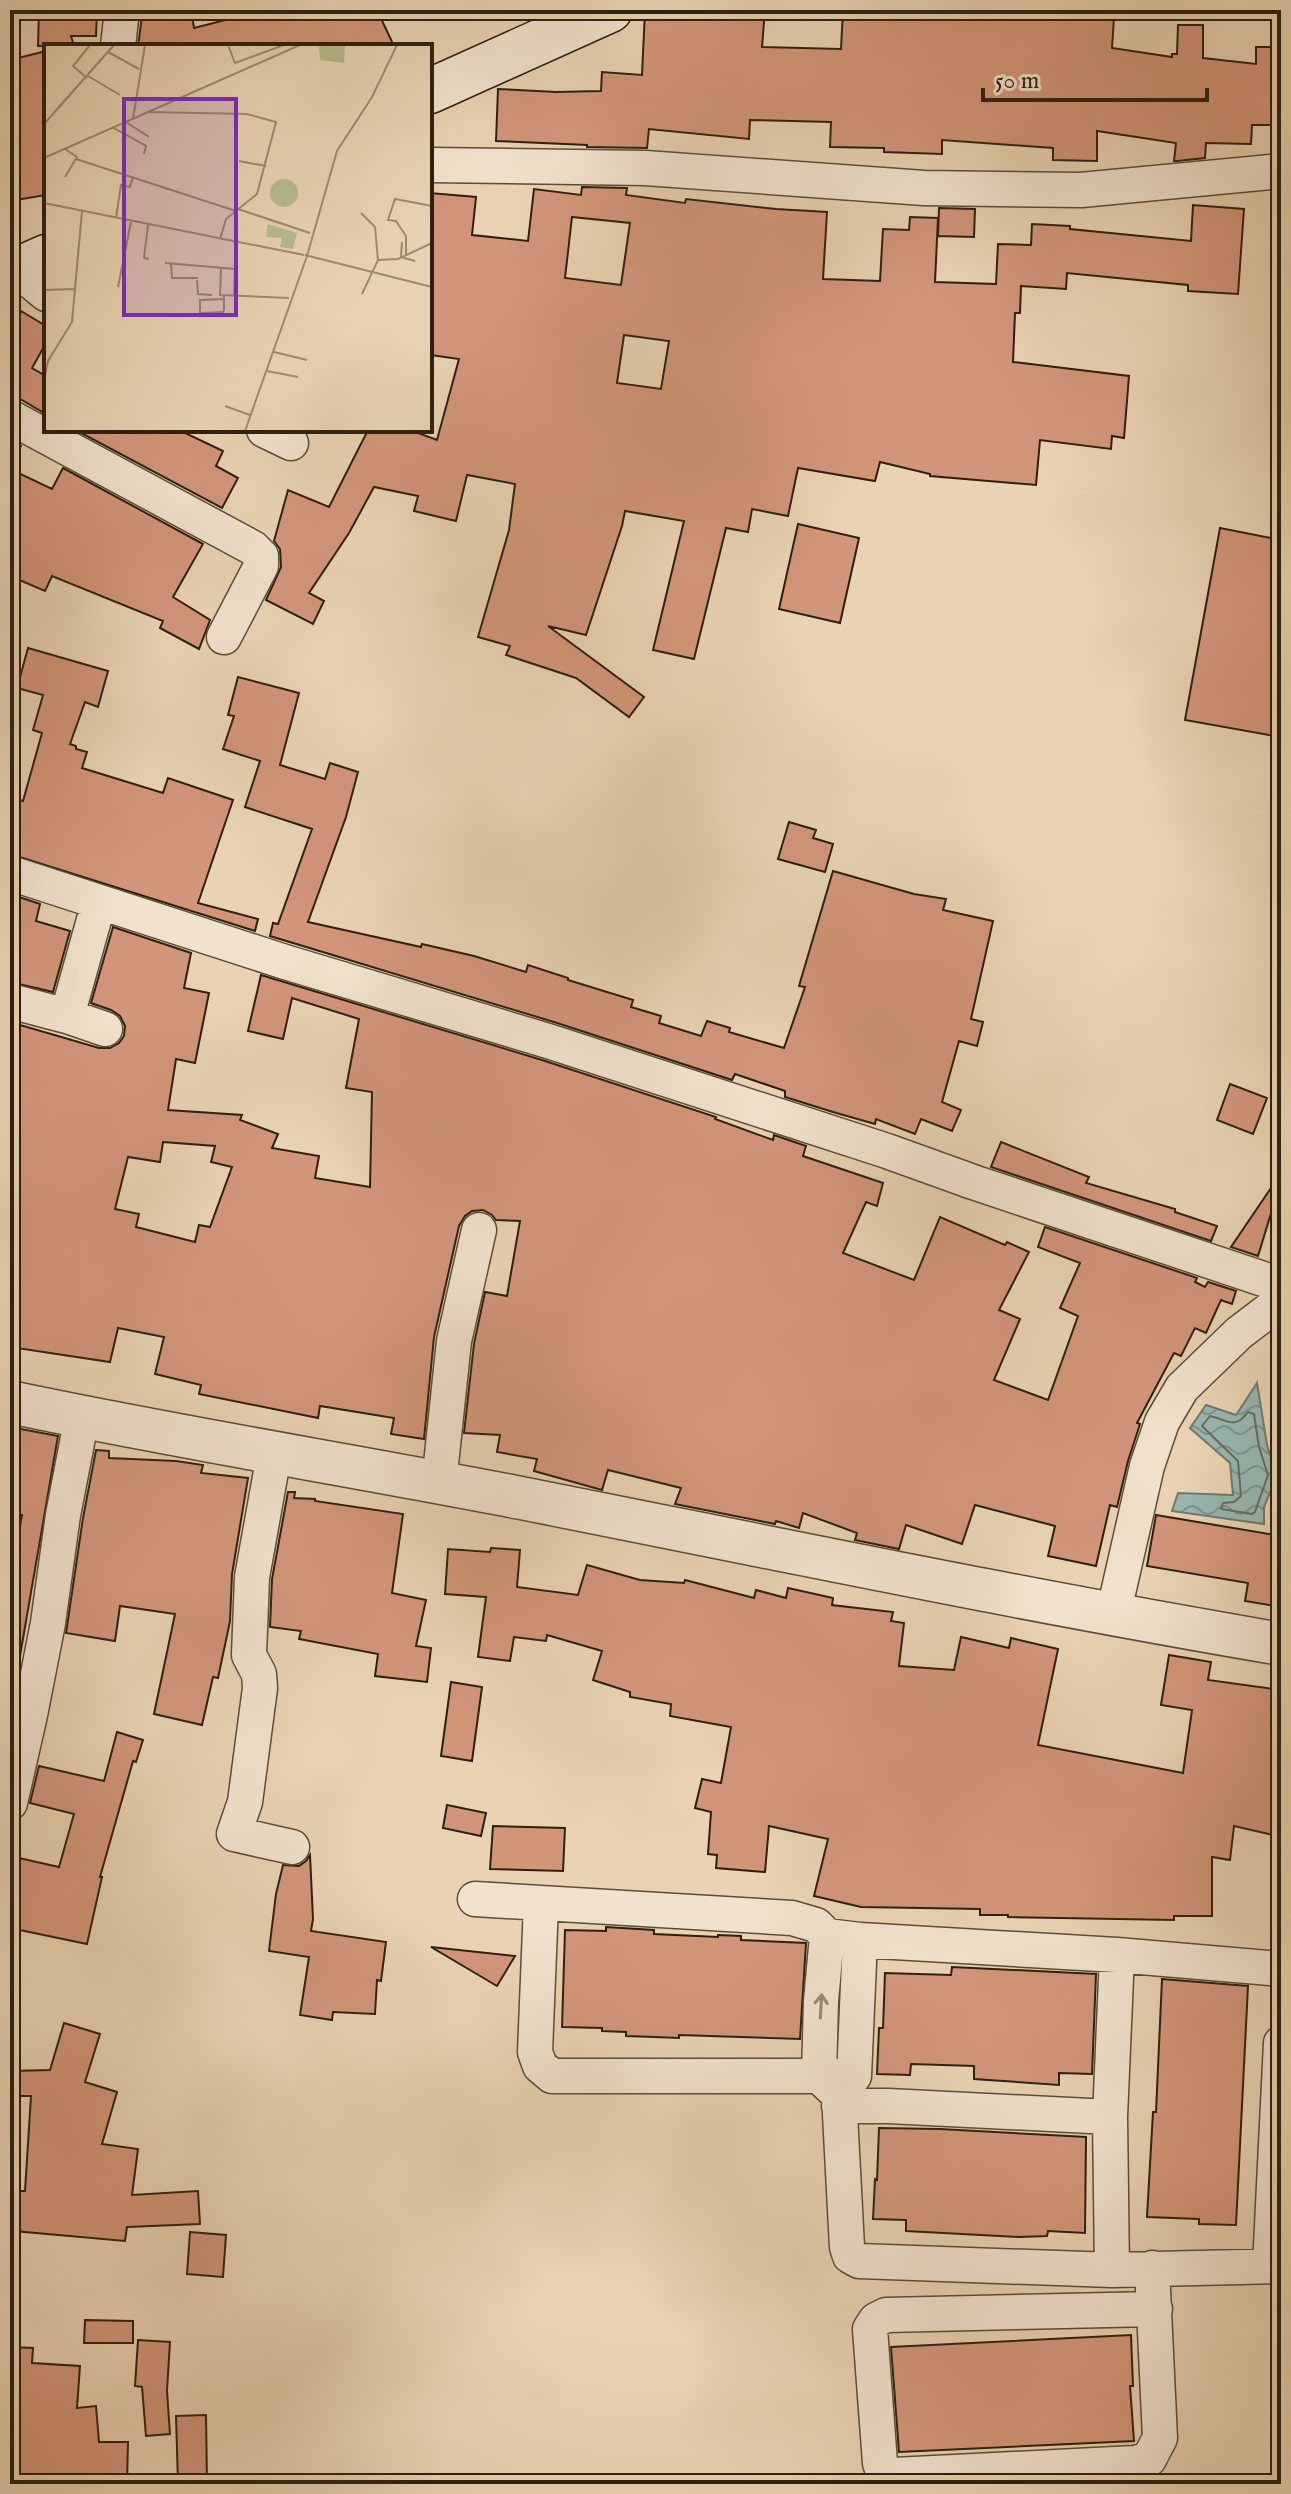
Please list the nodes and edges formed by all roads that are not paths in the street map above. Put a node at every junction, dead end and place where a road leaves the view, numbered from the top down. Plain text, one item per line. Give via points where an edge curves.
1 (122, 10) edge
2 (610, 10) edge
3 (567, 19) edge
4 (118, 44) edge
5 (432, 90) edge
6 (432, 165) edge
7 (1281, 171) edge
8 (10, 417) edge
9 (224, 637) dead end
10 (10, 873) edge
11 (99, 902) junction
12 (10, 1001) edge
13 (67, 1016) junction
14 (105, 1029) dead end
15 (479, 1230) dead end
16 (1281, 1285) edge
17 (1281, 1301) edge
18 (10, 1402) edge
19 (82, 1417) junction
20 (274, 1455) junction
21 (439, 1483) junction
22 (1113, 1615) junction
23 (1281, 1644) edge
24 (10, 1803) edge
25 (292, 1847) dead end
26 (475, 1899) dead end
27 (541, 1904) junction
28 (844, 1938) junction
29 (1117, 1955) junction
30 (1281, 1969) edge
31 (1281, 2043) edge
32 (838, 2088) junction
33 (1110, 2117) junction
34 (1276, 2266) edge
35 (1152, 2268) junction
36 (1112, 2270) junction
37 (1155, 2309) junction

1 - 4 street
2 - 3 main road
3 - 5 main road
6 - 7 street via 645,168 924,188 1081,190
8 - 9 street via 261,556 261,566
10 - 11 street
11 - 13 street
11 - 16 street via 548,1041
12 - 13 street
13 - 14 street
15 - 21 street via 454,1341
17 - 22 street via 1182,1388 1162,1422
18 - 19 street
19 - 20 street
19 - 24 street via 45,1638
20 - 21 street
20 - 25 street via 252,1577 249,1655 260,1688 245,1802 234,1834
21 - 22 street
22 - 23 street
26 - 27 street
27 - 28 street via 792,1918
27 - 32 street via 535,2052 540,2066 552,2076
28 - 29 street
28 - 32 street
29 - 30 street
29 - 33 street
31 - 34 street
32 - 33 street via 888,2106
32 - 36 street via 850,2256 859,2261
33 - 36 street
34 - 35 street
35 - 36 street
35 - 37 street
37 - 37 street via 1160,2438 1149,2459 883,2472 870,2329 876,2320 886,2315

